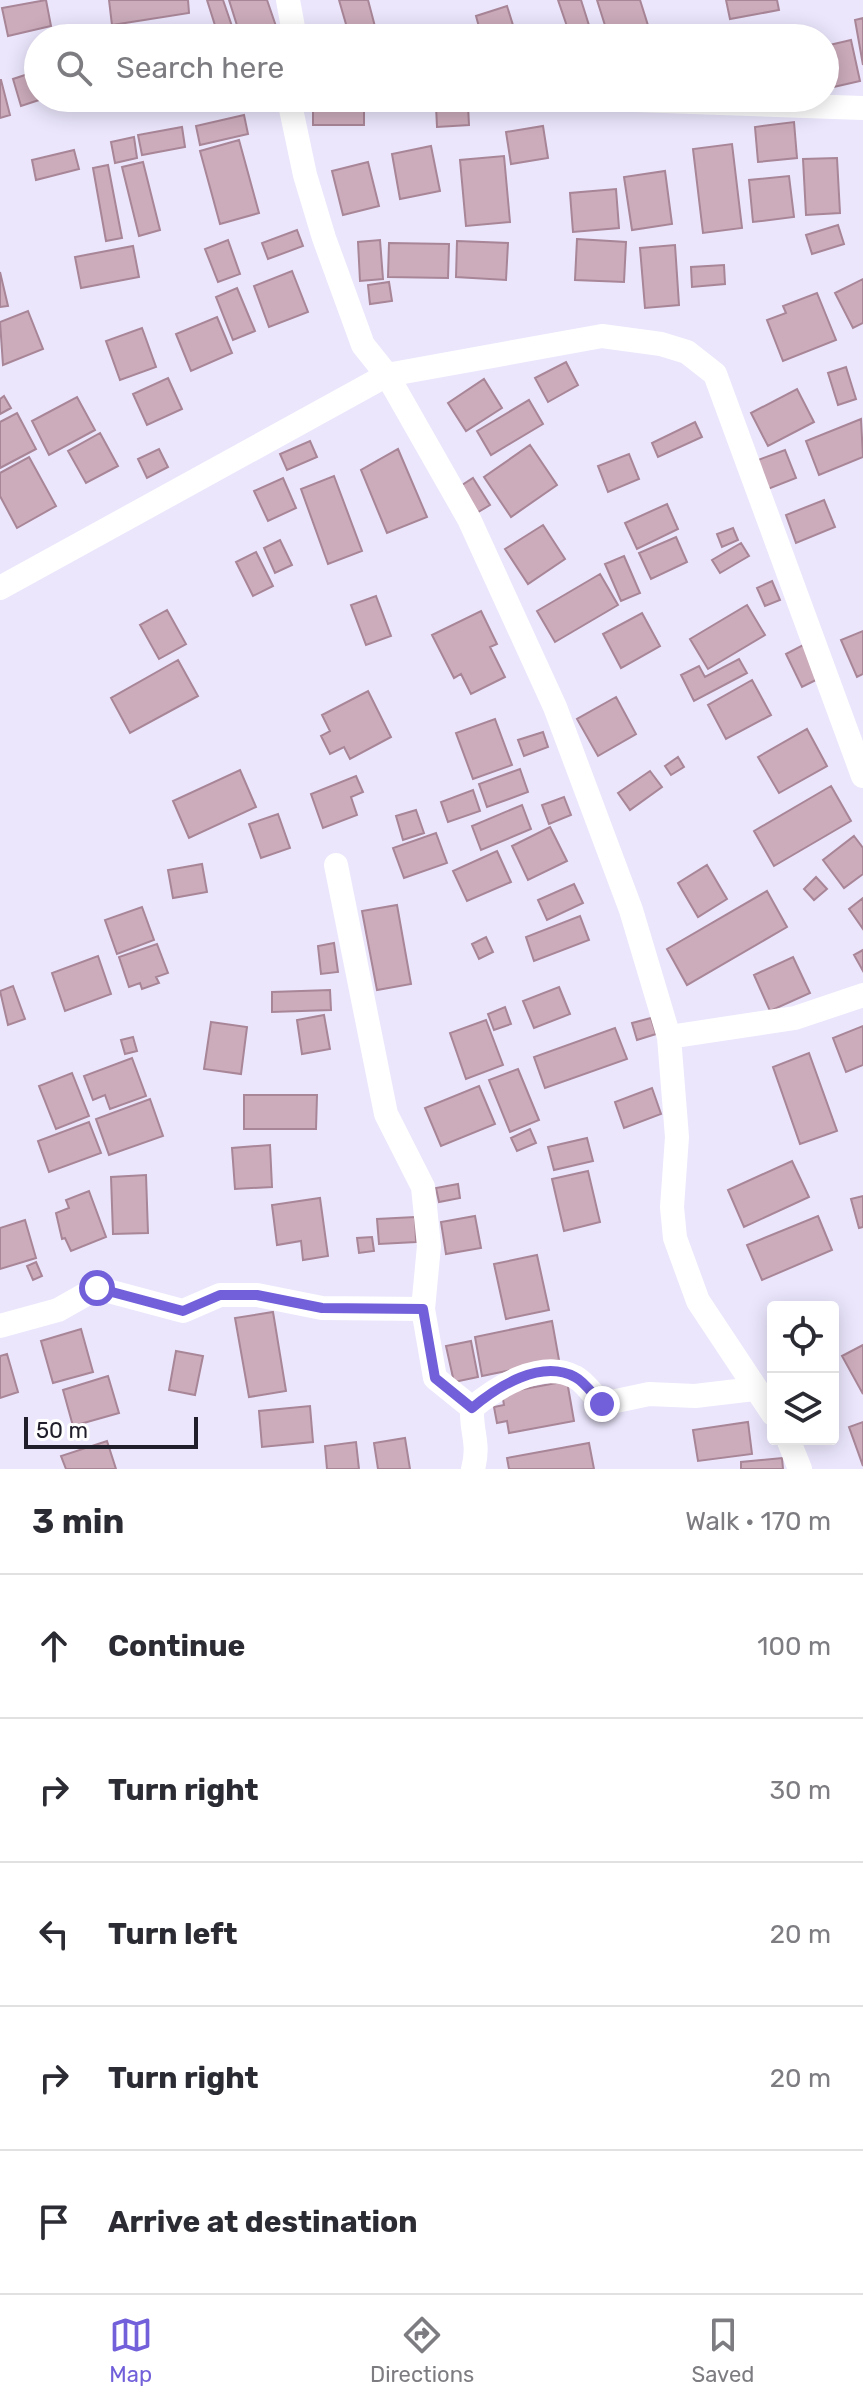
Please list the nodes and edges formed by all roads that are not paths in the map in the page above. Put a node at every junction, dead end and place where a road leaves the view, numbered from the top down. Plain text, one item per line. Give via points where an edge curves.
1 (288, 0) edge
2 (292, 24) edge
3 (839, 107) edge
4 (863, 108) edge
5 (292, 112) edge
6 (387, 375) junction
7 (0, 588) edge
8 (863, 776) edge
9 (336, 865) dead end
10 (863, 995) edge
11 (669, 1037) junction
12 (423, 1309) junction
13 (0, 1326) edge
14 (754, 1389) junction
15 (767, 1406) edge
16 (472, 1408) junction
17 (790, 1445) edge
18 (473, 1469) edge
19 (800, 1469) edge

1 - 2 street
3 - 4 street
5 - 6 street via 324,238 363,345
6 - 7 street
6 - 8 street via 602,336 687,352 715,374
6 - 11 street via 469,519 555,707 631,910
9 - 12 street via 386,1114 423,1187 429,1246
10 - 11 street via 795,1018
11 - 14 street via 677,1137 675,1238 698,1301
12 - 13 street via 322,1308 257,1295 220,1295 183,1311 97,1288 58,1310
12 - 16 street via 435,1378
14 - 15 street
14 - 16 street via 695,1396 649,1394 602,1404 576,1377 545,1370 493,1390
16 - 18 street via 471,1427 479,1448
17 - 19 street

